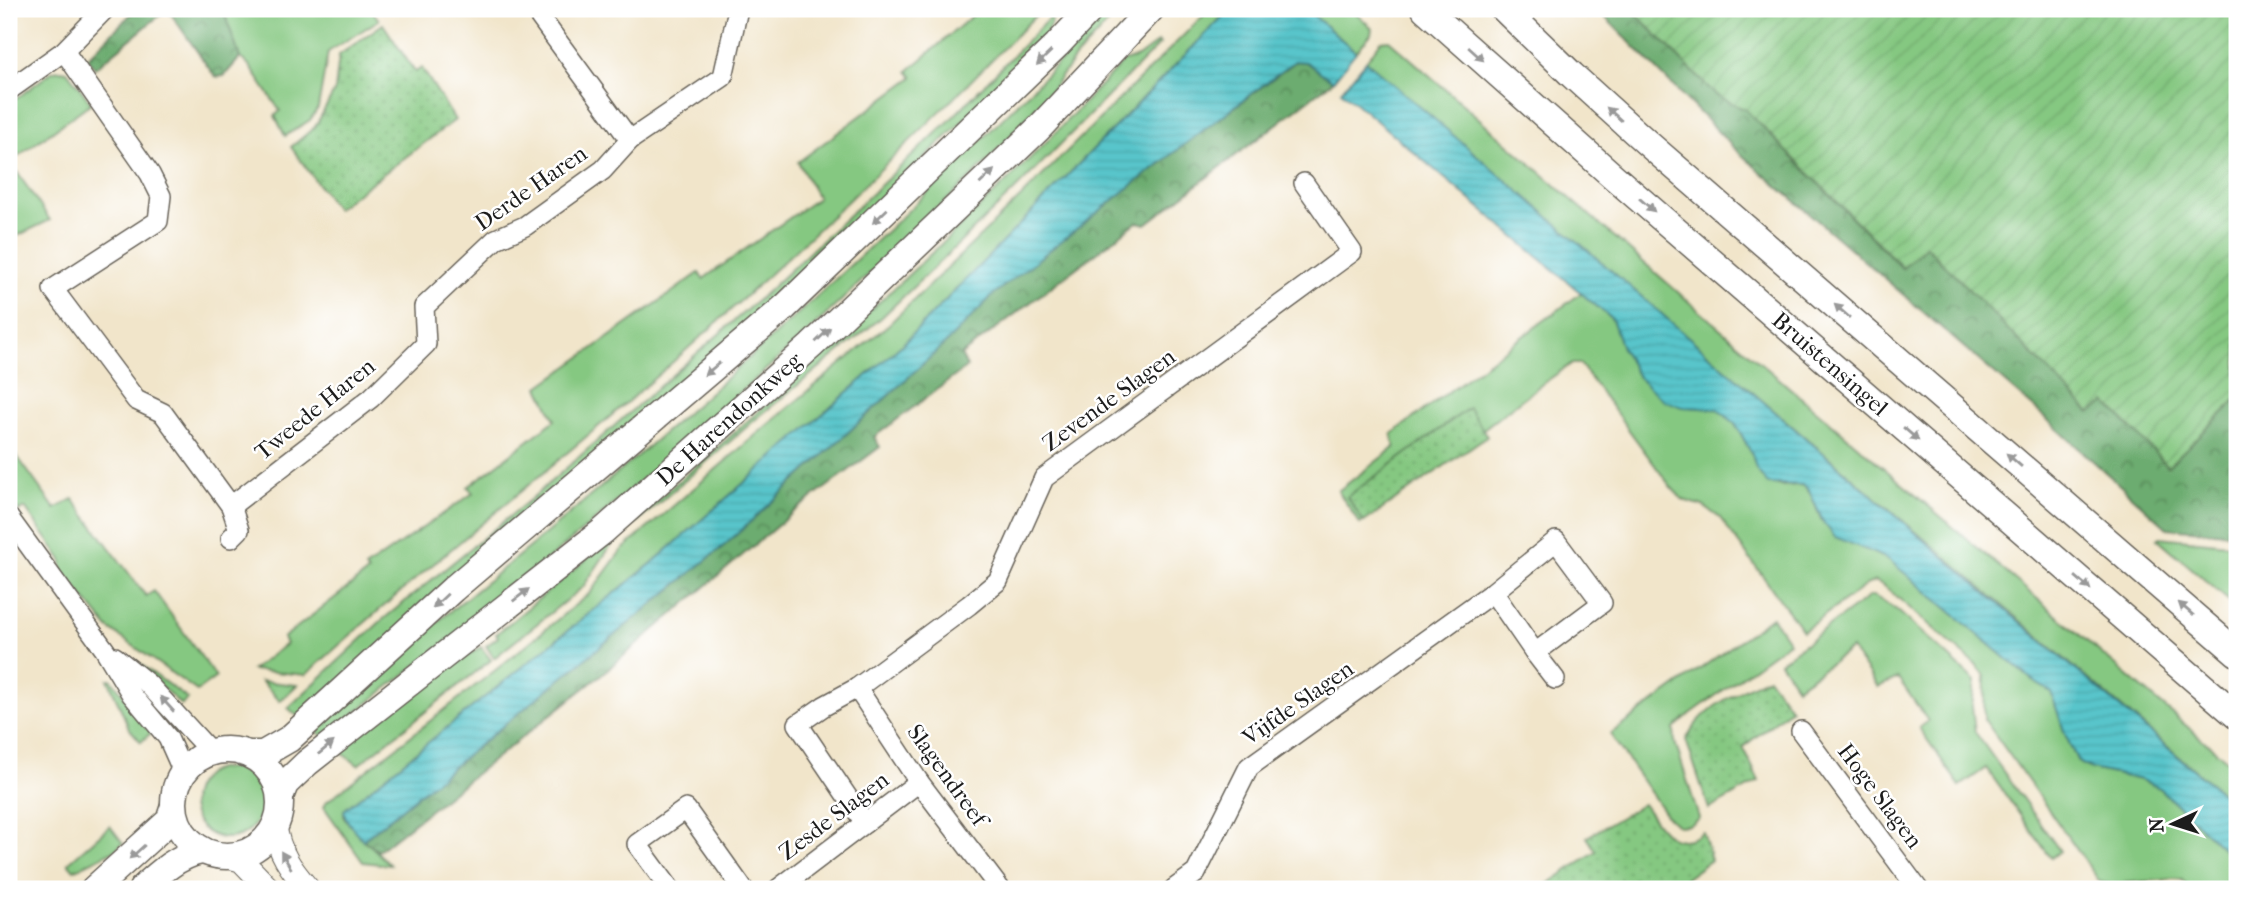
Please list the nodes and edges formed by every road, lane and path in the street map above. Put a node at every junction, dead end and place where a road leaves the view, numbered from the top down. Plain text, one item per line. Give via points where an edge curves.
1 (105, 9) edge
2 (534, 9) edge
3 (738, 9) edge
4 (1091, 9) edge
5 (1151, 9) edge
6 (1425, 9) edge
7 (1504, 9) edge
8 (64, 51) junction
9 (9, 90) edge
10 (630, 140) junction
11 (1304, 183) dead end
12 (426, 344) joint
13 (231, 506) junction
14 (9, 518) edge
15 (230, 538) dead end
16 (1493, 592) junction
17 (106, 650) junction
18 (1535, 653) junction
19 (2237, 653) edge
20 (1555, 679) dead end
21 (857, 688) junction
22 (2237, 716) edge
23 (1801, 731) dead end
24 (216, 751) junction
25 (249, 754) junction
26 (180, 776) junction
27 (919, 782) junction
28 (280, 797) junction
29 (173, 809) junction
30 (865, 823) junction
31 (275, 825) junction
32 (202, 851) junction
33 (229, 857) junction
34 (94, 889) edge
35 (142, 889) edge
36 (269, 889) edge
37 (308, 889) edge
38 (670, 889) edge
39 (743, 889) edge
40 (778, 889) edge
41 (1000, 889) edge
42 (1174, 889) edge
43 (1918, 889) edge

1 - 8 street
2 - 10 street
3 - 10 street, Derde Haren via 723,76
4 -> 25 main road, De Harendonkweg via 785,307 453,589 289,739 263,754
28 -> 5 main road, De Harendonkweg via 285,784 321,751 603,531 811,345 1038,129
6 -> 22 main road, Bruistensingel
19 -> 7 main road, Bruistensingel via 1644,141
8 - 9 street
8 - 13 street via 161,196 158,221 53,289 135,400 163,413
10 - 12 street, Derde Haren via 603,170 525,226 495,239 424,307
11 - 21 street, Zevende Slagen via 1352,253 1044,478 998,581
12 - 13 street, Tweede Haren via 371,398
13 - 15 street via 239,530
14 - 17 street
16 - 18 street
16 - 18 street, Vijfde Slagen via 1556,541 1602,603
16 - 42 street, Vijfde Slagen via 1249,767 1196,873
24 -> 17 street via 206,747 147,683
17 - 26 street via 132,695 168,738
18 - 20 street
21 - 27 street, Slagendreef
21 - 30 street, Zevende Slagen via 798,724
23 - 43 street, Hoge Slagen
24 - 25 main road
24 - 26 main road via 195,760
25 - 28 main road via 270,772
26 - 29 main road
27 - 30 street, Zesde Slagen
27 - 41 street, Slagendreef
28 - 31 main road
29 - 32 main road via 183,834
29 -> 34 main road via 169,821
30 - 40 street, Zesde Slagen
31 - 33 main road via 270,836 252,851
37 -> 31 street via 278,846
32 - 33 main road
32 - 35 main road via 177,861
33 - 36 street via 241,860
38 - 39 street via 637,844 685,809

